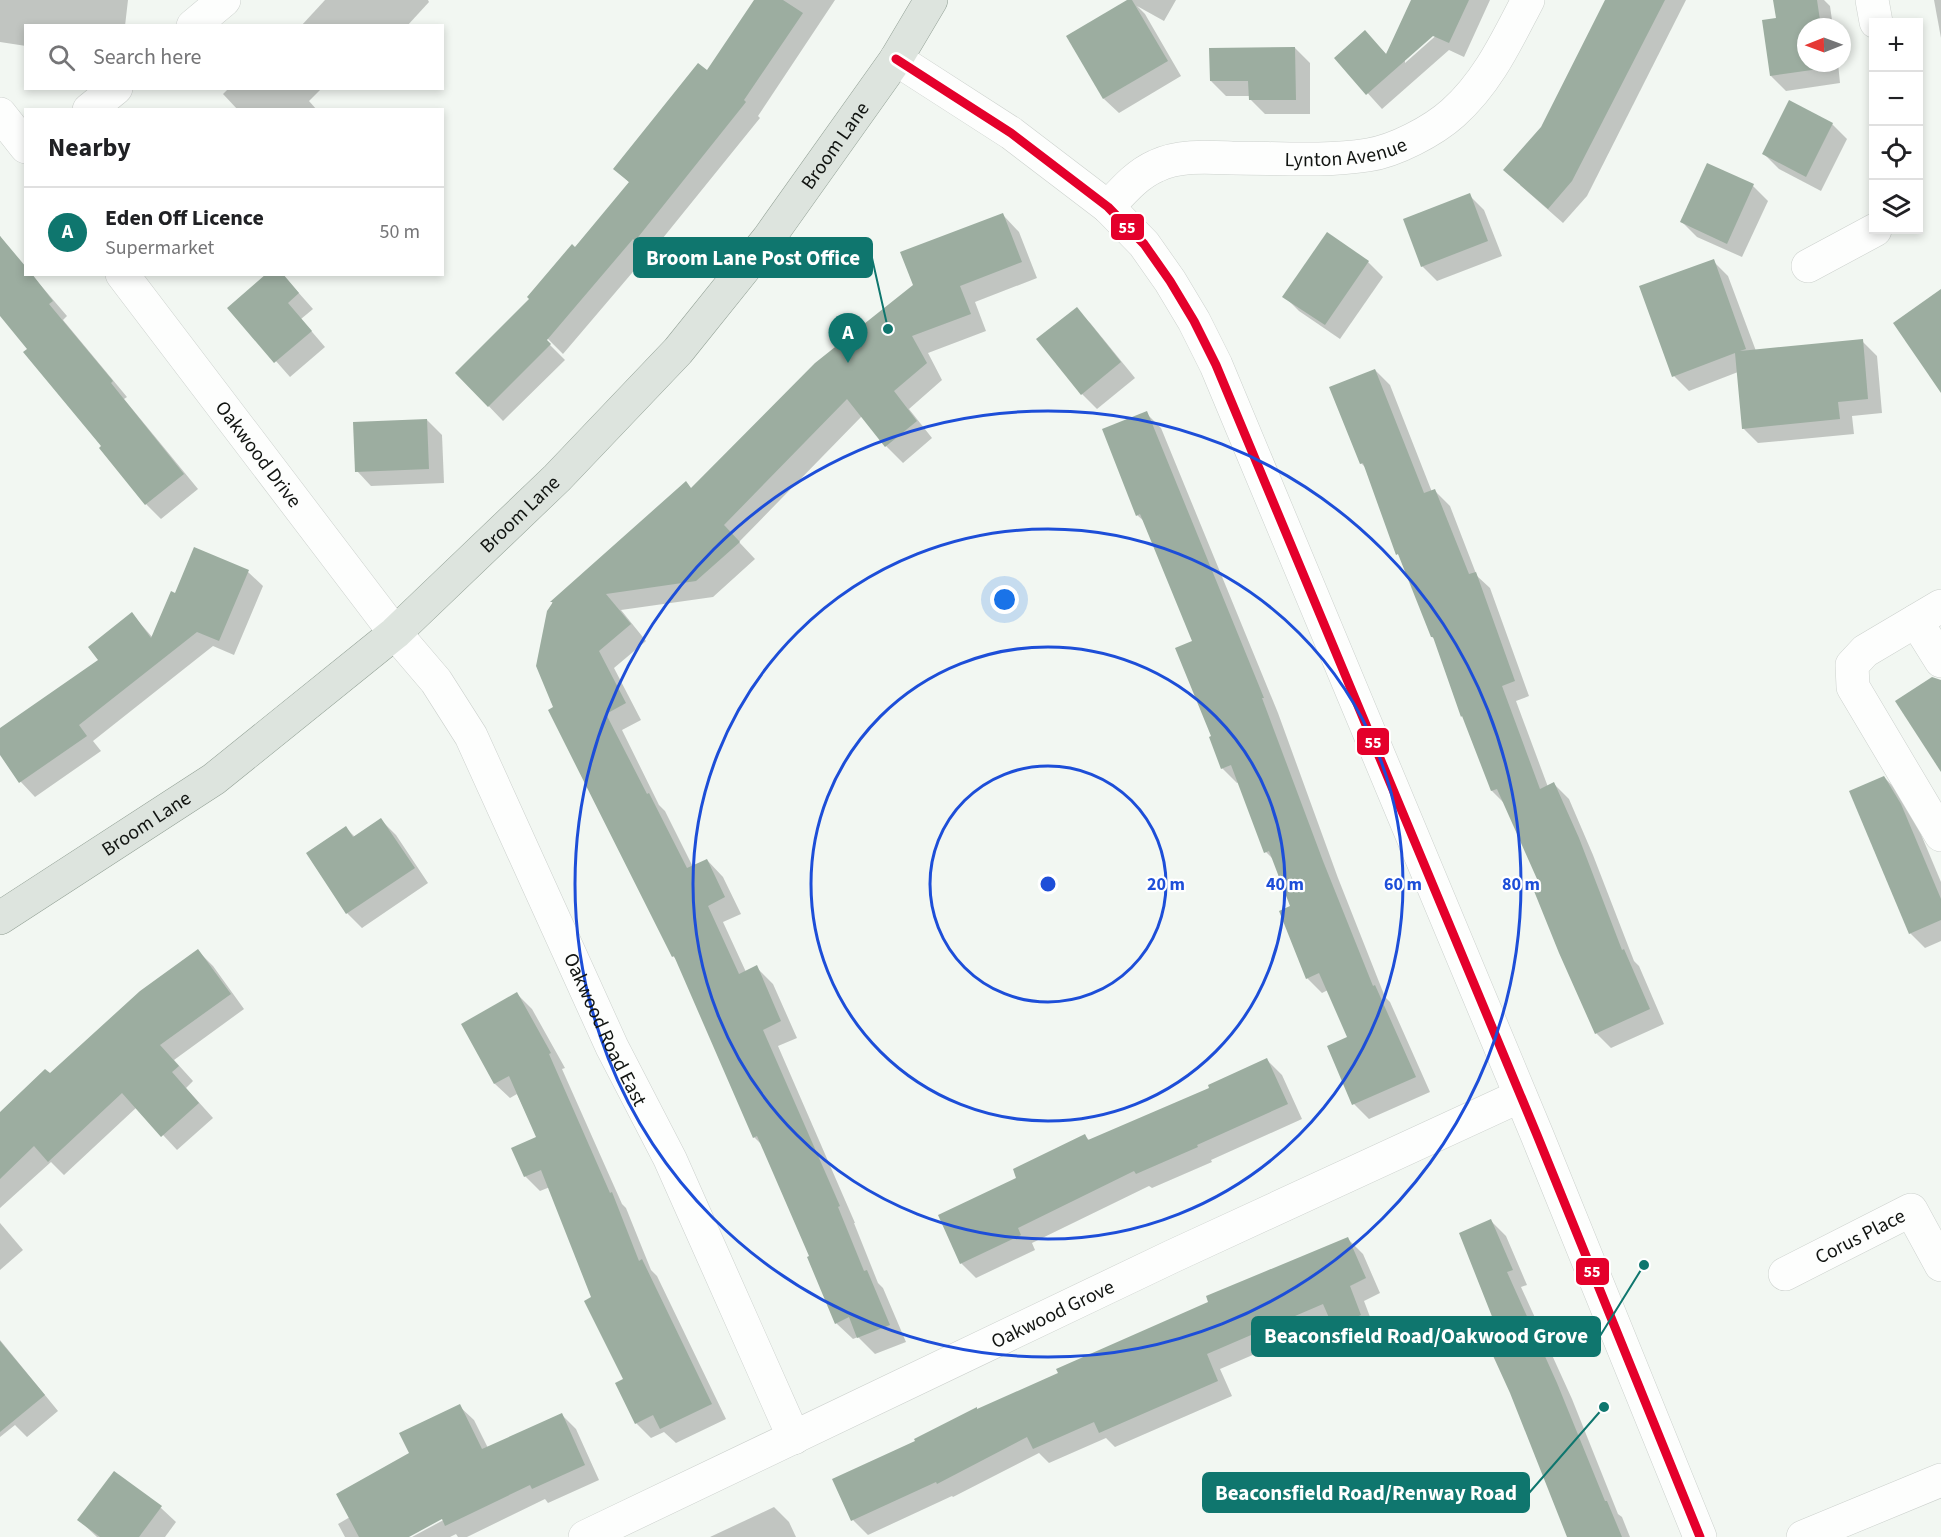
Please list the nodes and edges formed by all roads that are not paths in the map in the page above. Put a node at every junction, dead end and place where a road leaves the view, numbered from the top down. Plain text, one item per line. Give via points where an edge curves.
1 (224, 0) edge
2 (931, 0) edge
3 (1528, 0) edge
4 (1872, 0) edge
5 (1875, 18) edge
6 (195, 24) edge
7 (896, 59) junction
8 (114, 90) edge
9 (91, 108) edge
10 (0, 114) edge
11 (24, 144) edge
12 (1108, 207) junction
13 (1869, 233) edge
14 (1808, 266) dead end
15 (124, 276) edge
16 (1928, 613) edge
17 (395, 633) junction
18 (1941, 661) edge
19 (1941, 835) edge
20 (0, 918) edge
21 (1520, 1096) junction
22 (1941, 1265) edge
23 (1785, 1274) dead end
24 (794, 1438) junction
25 (1941, 1480) edge
26 (585, 1537) edge
27 (1700, 1537) edge
28 (1803, 1537) edge

1 - 6 street
2 - 7 main road, Broom Lane
3 - 12 street, Lynton Avenue via 1489,72 1473,93 1452,114 1398,146 1371,155 1335,159 1186,158 1158,165 1137,176
4 - 5 street
7 - 12 street via 1011,133
7 - 17 main road, Broom Lane via 768,239 678,351 557,478
8 - 9 street
10 - 11 street
12 - 21 street via 1144,244 1170,281 1216,365
13 - 14 street
15 - 17 street, Oakwood Drive
16 - 18 street
16 - 19 street via 1865,651 1852,665 1853,687
17 - 20 main road, Broom Lane via 214,779
17 - 24 street, Oakwood Road East via 436,681 471,736 612,1047 670,1159
21 - 24 street, Oakwood Grove
21 - 27 street
22 - 23 street, Corus Place via 1911,1210
24 - 26 street, Oakwood Grove
25 - 28 street

